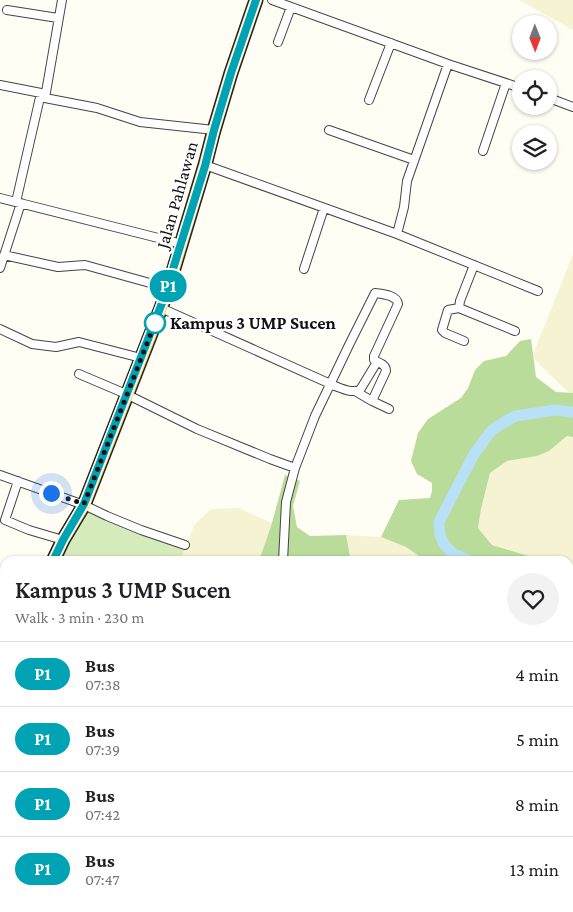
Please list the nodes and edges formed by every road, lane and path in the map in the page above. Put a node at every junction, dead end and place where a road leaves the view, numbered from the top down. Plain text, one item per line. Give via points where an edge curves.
1 (62, 0) edge
2 (256, 0) edge
3 (272, 0) edge
4 (291, 7) junction
5 (7, 10) dead end
6 (58, 18) junction
7 (278, 42) dead end
8 (391, 43) junction
9 (448, 64) junction
10 (506, 83) junction
11 (0, 85) edge
12 (512, 85) edge
13 (42, 95) junction
14 (369, 100) dead end
15 (557, 101) edge
16 (573, 106) edge
17 (214, 130) junction
18 (329, 130) dead end
19 (483, 151) dead end
20 (414, 160) junction
21 (205, 166) junction
22 (0, 198) edge
23 (18, 202) junction
24 (324, 208) junction
25 (397, 234) junction
26 (182, 244) junction
27 (4, 255) junction
28 (474, 265) junction
29 (0, 268) edge
30 (304, 269) dead end
31 (168, 288) junction
32 (538, 291) dead end
33 (160, 308) junction
34 (459, 308) junction
35 (0, 328) edge
36 (515, 331) dead end
37 (464, 341) dead end
38 (141, 358) junction
39 (377, 362) junction
40 (79, 374) dead end
41 (331, 384) junction
42 (355, 391) junction
43 (126, 394) junction
44 (372, 401) junction
45 (389, 409) dead end
46 (295, 468) junction
47 (0, 475) edge
48 (18, 481) junction
49 (84, 504) junction
50 (63, 540) junction
51 (185, 545) dead end
52 (55, 556) edge
53 (283, 556) edge

1 - 6 street
2 - 17 main road, Jalan Pahlawan
3 - 4 street
4 - 7 street
4 - 8 street
5 - 6 street
6 - 13 street
8 - 9 street
8 - 14 street
9 - 10 street
9 - 20 street
10 - 12 street
10 - 19 street
11 - 13 street
13 - 17 street via 140,122
13 - 23 street
15 - 16 street
17 - 21 main road, Jalan Pahlawan
18 - 20 street
20 - 25 street
21 - 24 street
21 - 26 main road, Jalan Pahlawan
22 - 23 street
23 - 26 street
23 - 27 street
24 - 25 street
24 - 30 street
25 - 28 street
26 - 31 main road, Jalan Pahlawan
27 - 29 street
27 - 31 street via 58,267 85,265
28 - 32 street
28 - 34 street
31 - 33 main road, Jalan Pahlawan
33 - 38 main road, Jalan Pahlawan
33 - 41 street
34 - 36 street
34 - 37 street via 448,310 442,330
35 - 38 street via 32,344 56,347 79,342
38 - 43 main road, Jalan Pahlawan
39 - 41 street via 374,356 398,300 375,293
39 - 42 street via 360,390
39 - 44 street via 384,365 386,371
40 - 43 street
41 - 42 street
41 - 46 street
42 - 44 street
43 - 46 street via 197,429
43 - 49 main road, Jalan Pahlawan
44 - 45 street
46 - 53 street via 286,502
47 - 48 street
48 - 49 street
48 - 50 street via 5,520
49 - 50 main road, Jalan Pahlawan
49 - 51 street via 141,530
50 - 52 main road, Jalan Pahlawan

